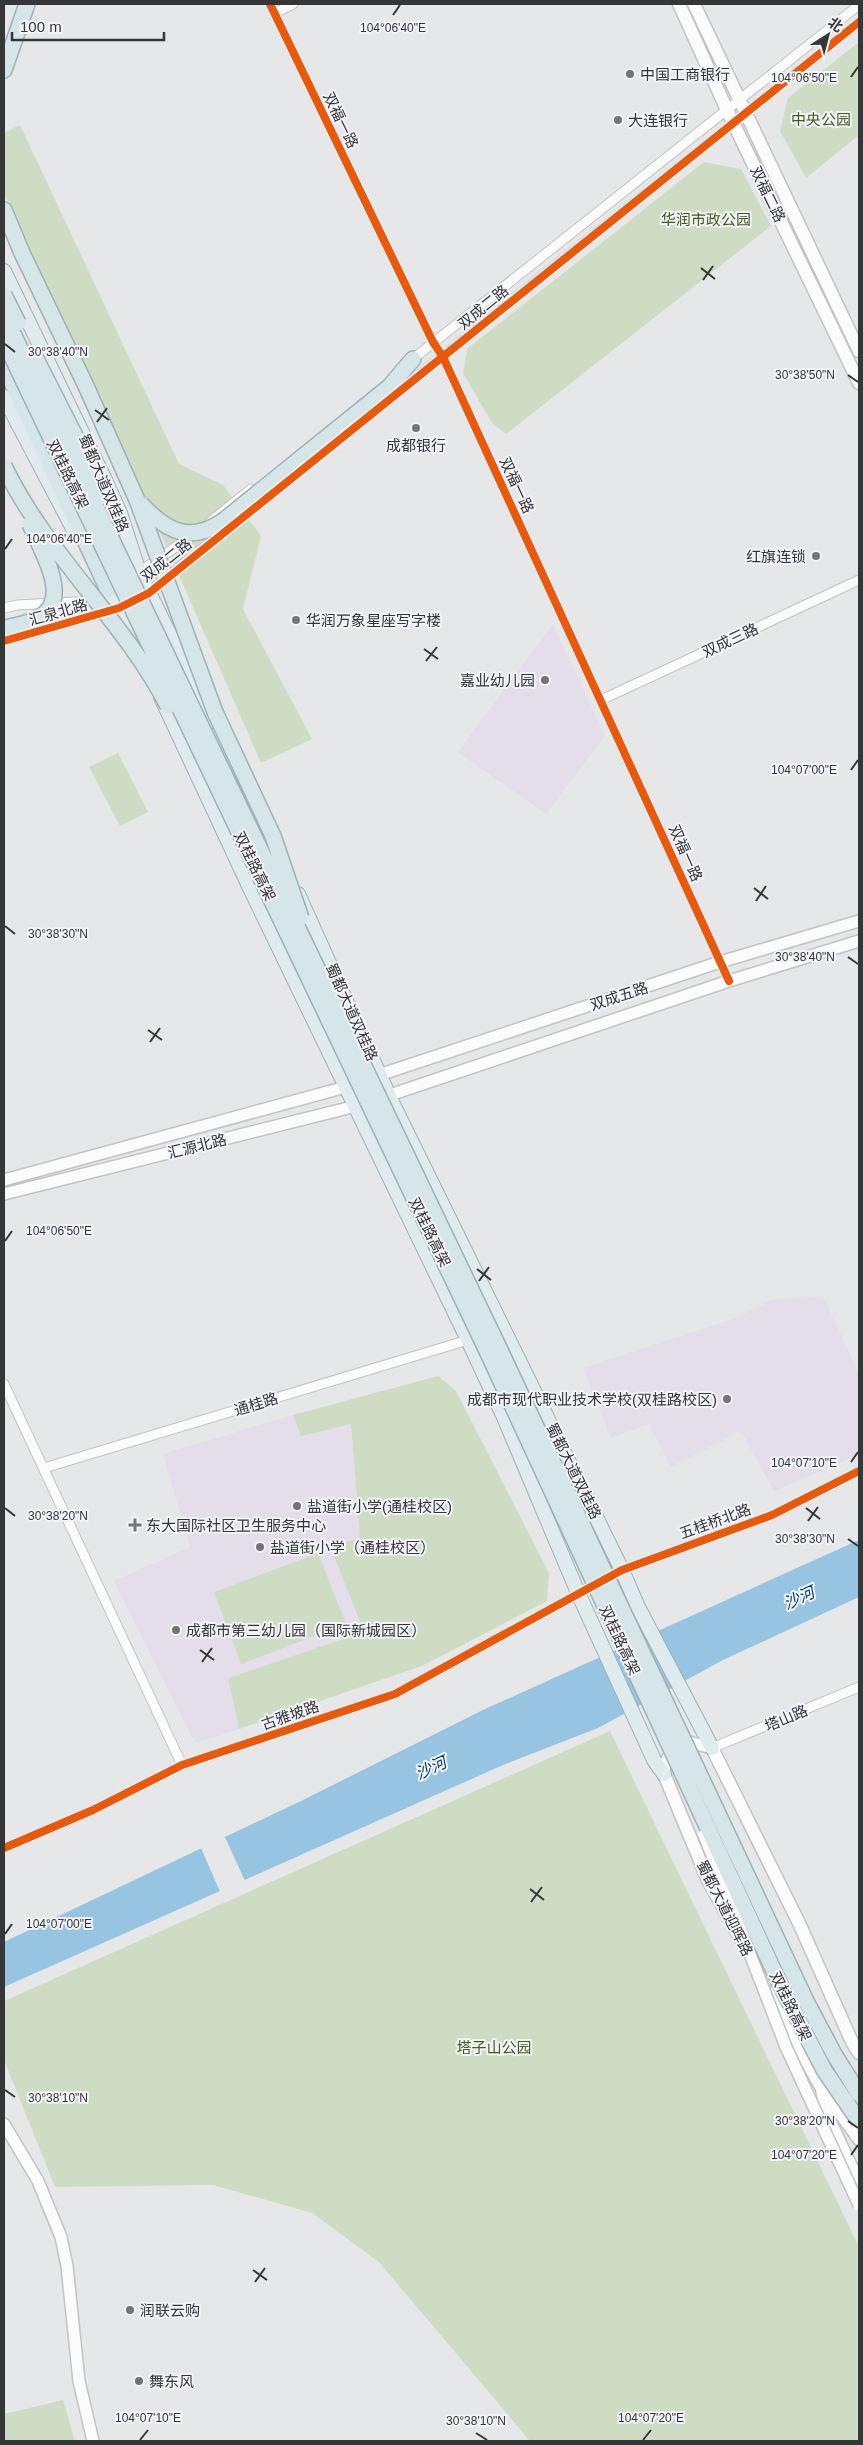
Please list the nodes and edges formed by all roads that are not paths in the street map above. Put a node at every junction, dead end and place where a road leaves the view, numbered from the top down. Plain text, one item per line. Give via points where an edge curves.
1 (27, 4) edge
2 (270, 4) edge
3 (292, 4) edge
4 (679, 4) edge
5 (694, 4) edge
6 (859, 5) edge
7 (275, 13) junction
8 (859, 22) edge
9 (4, 70) edge
10 (739, 101) junction
11 (727, 110) junction
12 (746, 113) junction
13 (734, 123) junction
14 (4, 210) edge
15 (4, 271) edge
16 (4, 295) edge
17 (4, 315) edge
18 (4, 340) edge
19 (433, 342) junction
20 (859, 351) edge
21 (442, 357) junction
22 (413, 359) junction
23 (4, 365) edge
24 (859, 383) edge
25 (4, 397) edge
26 (4, 466) edge
27 (13, 486) junction
28 (106, 496) joint
29 (137, 500) junction
30 (139, 572) junction
31 (859, 580) edge
32 (108, 590) junction
33 (149, 593) junction
34 (85, 602) junction
35 (4, 608) edge
36 (119, 608) junction
37 (4, 624) edge
38 (4, 628) edge
39 (4, 641) edge
40 (601, 700) junction
41 (859, 921) edge
42 (859, 941) edge
43 (720, 962) junction
44 (729, 981) junction
45 (320, 989) junction
46 (380, 1075) junction
47 (347, 1087) junction
48 (389, 1096) junction
49 (356, 1107) junction
50 (4, 1180) edge
51 (4, 1194) edge
52 (468, 1340) junction
53 (4, 1384) edge
54 (44, 1468) junction
55 (859, 1471) edge
56 (622, 1570) junction
57 (579, 1596) junction
58 (859, 1687) edge
59 (712, 1748) junction
60 (182, 1765) junction
61 (680, 1768) junction
62 (664, 1774) junction
63 (4, 1848) edge
64 (859, 2053) edge
65 (820, 2085) junction
66 (859, 2094) edge
67 (859, 2120) edge
68 (4, 2124) edge
69 (859, 2139) edge
70 (859, 2182) edge
71 (859, 2205) edge
72 (93, 2441) edge

1 - 9 highway
2 - 7 street, 双福一路
3 - 7 street
4 - 11 main road, 双福二路
5 - 10 main road, 双福二路
6 - 10 street, 双成二路
7 - 19 street, 双福一路
8 - 12 street, 双成二路
10 - 11 street, 双成二路
10 - 12 main road, 双福二路
11 - 13 main road, 双福二路
11 - 19 street, 双成二路
12 - 13 street, 双成二路
12 - 20 main road, 双福二路
13 - 21 street, 双成二路
13 - 24 main road, 双福二路
14 - 29 highway, bridge
15 - 30 main road, 蜀都大道双桂路 via 109,488
16 - 28 highway, bridge
17 - 45 highway, 双桂路高架, bridge
18 - 45 highway, 双桂路高架, bridge
19 - 21 street, 双福一路
19 - 22 street, 双成二路
21 - 33 street, 双成二路
21 - 40 street, 双福一路
22 - 29 highway, bridge via 389,387 223,521 206,531 173,530 163,525
22 - 30 street, 双成二路 via 183,544
23 - 32 highway
25 - 32 main road via 59,506
26 - 27 highway, bridge
27 - 38 highway, bridge via 52,577 54,598 47,612 35,620
27 - 45 highway, bridge via 40,528 143,661 188,743 248,866
28 - 30 main road
29 - 45 highway, bridge via 214,712 273,836
30 - 32 street, 双成二路
30 - 33 main road, 蜀都大道双桂路
31 - 40 street, 双成三路
32 - 34 street, 汇泉北路
32 - 36 main road
33 - 36 street, 双成二路
33 - 46 main road, 蜀都大道双桂路 via 316,929
34 - 35 street
34 - 37 street, 汇泉北路 via 59,612
36 - 39 street, 汇泉北路
36 - 47 main road
40 - 43 street, 双福一路
41 - 43 street, 双成五路
42 - 44 street, 双成五路
43 - 44 street, 双福一路
43 - 46 street, 双成五路
44 - 48 street, 双成五路
45 - 61 highway, 双桂路高架, bridge
45 - 66 highway, 双桂路高架, bridge via 504,1359 807,2003
46 - 47 street, 汇源北路
46 - 48 main road, 蜀都大道双桂路
47 - 49 main road
47 - 50 street, 汇源北路
48 - 49 street, 汇源北路
48 - 56 main road, 蜀都大道双桂路
49 - 51 street, 汇源北路
49 - 52 main road
52 - 54 street, 通桂路
52 - 57 main road
53 - 54 street
54 - 60 street
55 - 56 street, 五桂桥北路 via 772,1515
56 - 57 street, 五桂桥北路
56 - 59 main road, 蜀都大道双桂路
57 - 59 street, bridge via 601,1597 621,1618 673,1726 689,1742
57 - 60 street, 古雅坡路 via 395,1694
57 - 62 main road via 654,1760
58 - 59 street, 塔山路
59 - 62 street via 690,1746 676,1749 664,1764
59 - 64 main road
60 - 63 street, 古雅坡路 via 93,1810
61 - 67 highway, 双桂路高架, bridge via 807,2039
61 - 71 street, bridge via 786,2047
62 - 65 main road, 蜀都大道迎晖路 via 708,1880
65 - 69 main road, 蜀都大道迎晖路
65 - 70 street via 826,2112
68 - 72 street via 38,2181 61,2237 80,2381

